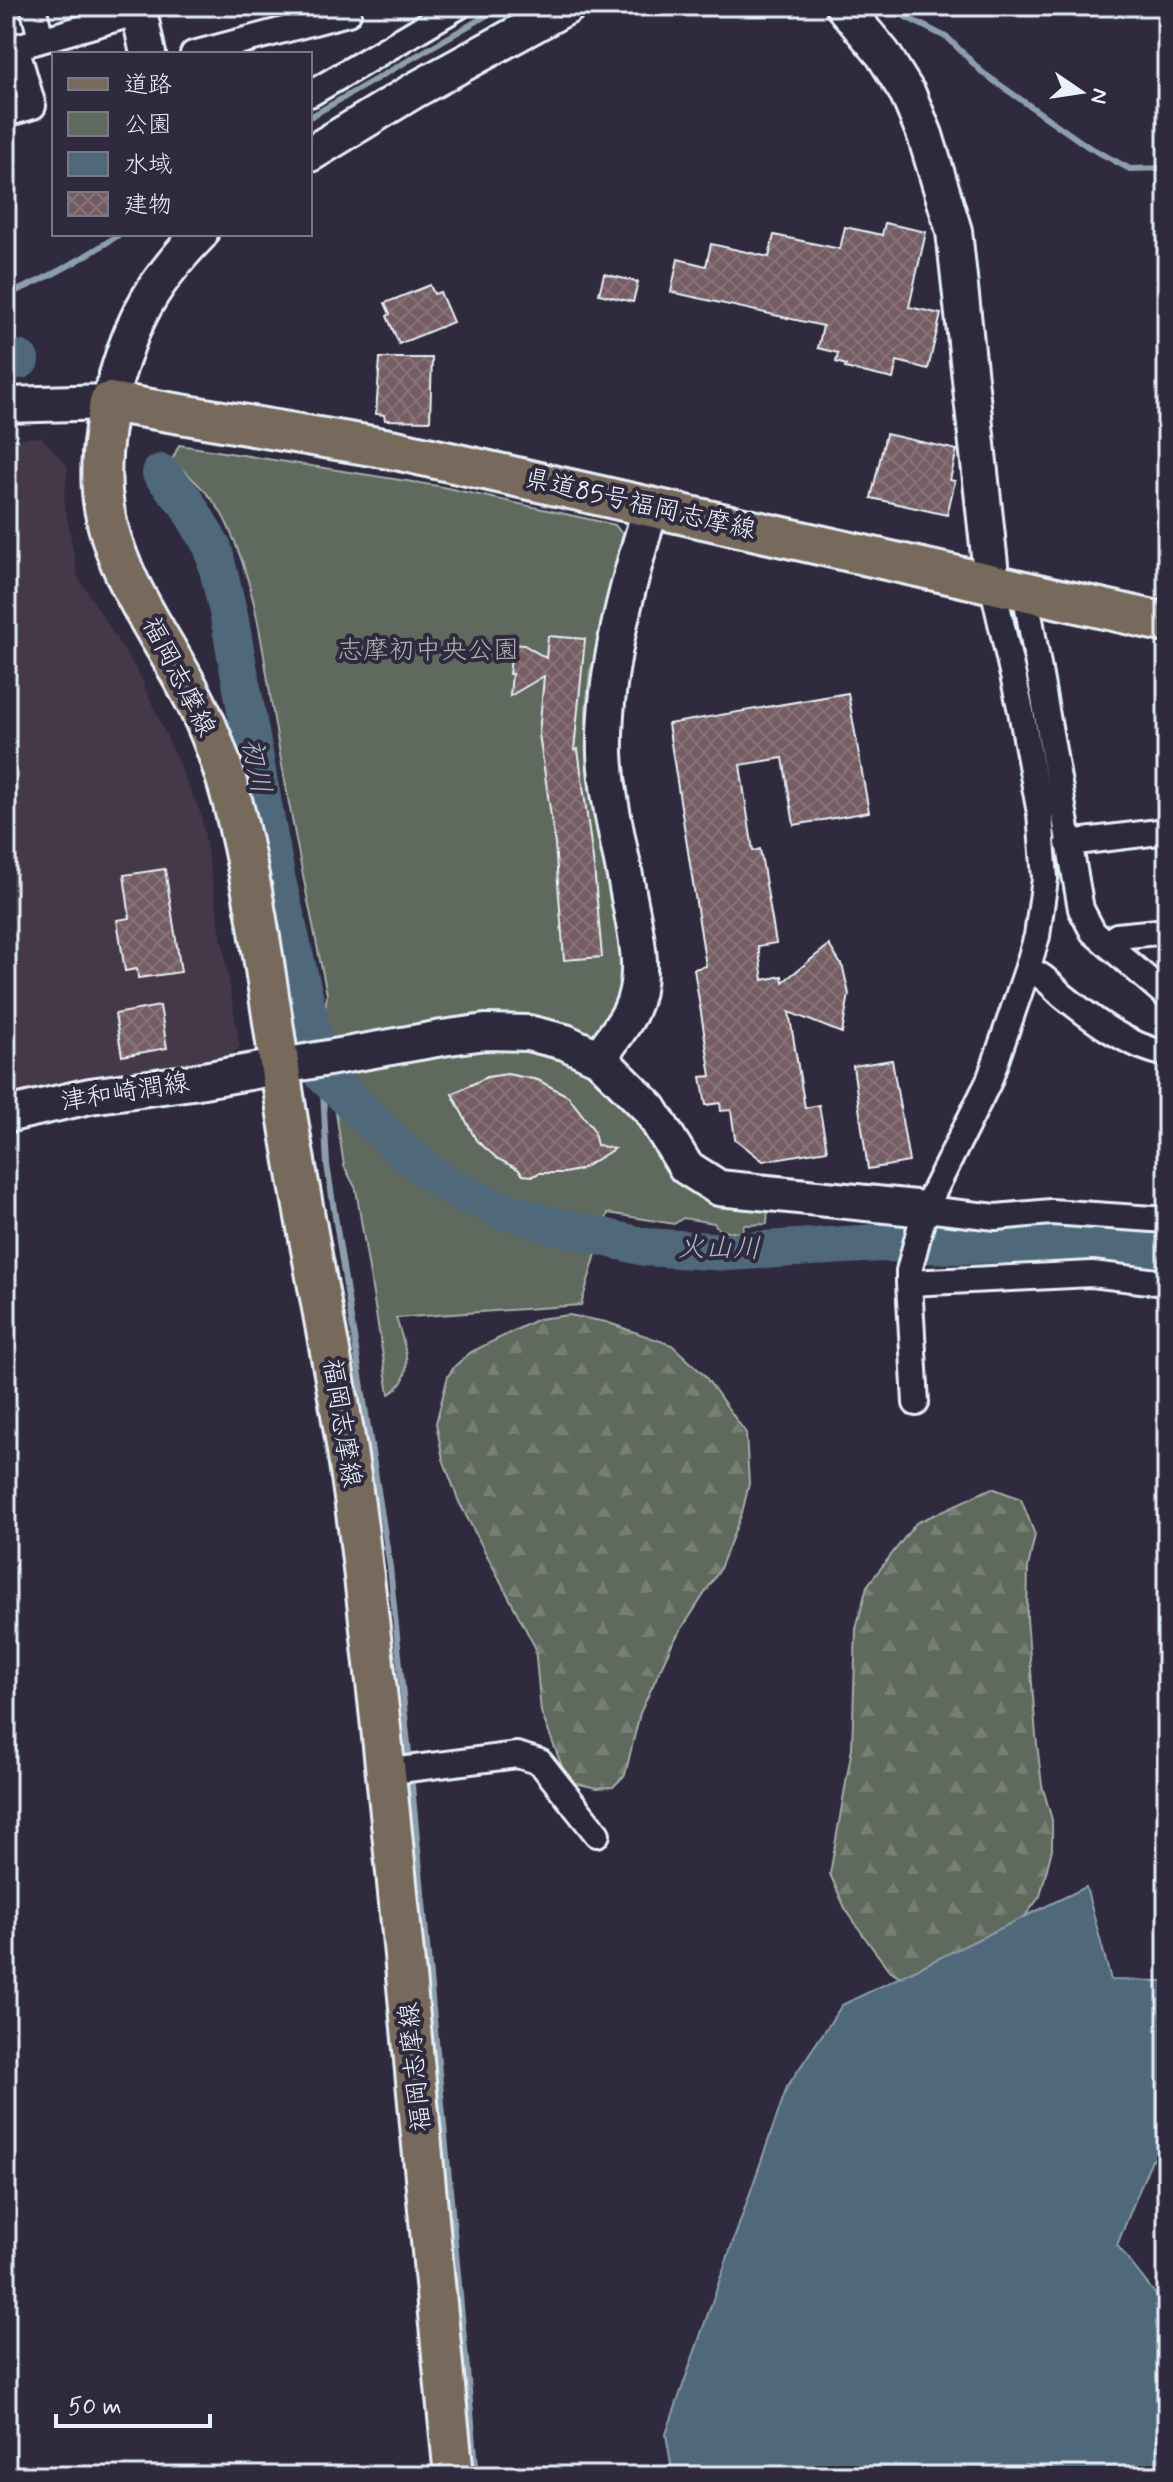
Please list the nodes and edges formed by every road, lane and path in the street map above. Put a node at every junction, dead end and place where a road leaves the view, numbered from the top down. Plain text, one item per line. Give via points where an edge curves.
1 (33, 6) edge
2 (459, 6) edge
3 (568, 6) edge
4 (843, 6) edge
5 (138, 9) edge
6 (348, 13) dead end
7 (41, 39) junction
8 (11, 48) edge
9 (148, 52) edge
10 (201, 52) edge
11 (312, 93) edge
12 (6, 114) edge
13 (312, 153) edge
14 (198, 236) edge
15 (109, 402) junction
16 (6, 405) edge
17 (651, 507) junction
18 (992, 583) junction
19 (1033, 593) junction
20 (1167, 623) edge
21 (1167, 831) edge
22 (1068, 843) junction
23 (1167, 931) edge
24 (1106, 943) junction
25 (1027, 970) junction
26 (1167, 996) edge
27 (1167, 1054) edge
28 (599, 1058) junction
29 (262, 1069) junction
30 (6, 1115) edge
31 (924, 1214) junction
32 (1167, 1220) edge
33 (909, 1277) junction
34 (1167, 1285) edge
35 (916, 1403) dead end
36 (390, 1772) junction
37 (597, 1834) dead end
38 (454, 2476) edge

1 - 7 street
2 - 11 street
3 - 13 street
4 - 18 street via 908,94 954,231
5 - 7 street
5 - 9 street
6 - 10 street
7 - 8 street
8 - 12 street via 33,106
14 - 15 street via 146,299
15 - 16 street
15 - 17 main road, 県道85号福岡志摩線 via 396,450
15 - 29 main road, 福岡志摩線 via 101,454 104,507 118,558 199,710 237,821
17 - 18 main road, 県道85号福岡志摩線
17 - 28 street via 615,656 605,754 640,956 639,983 630,1012
18 - 19 main road, 県道85号福岡志摩線
18 - 25 street via 1040,813 1045,879
19 - 20 main road, 県道85号福岡志摩線
19 - 22 street via 1028,608
21 - 22 street
22 - 24 street via 1081,909
23 - 24 street via 1117,936
24 - 26 street
25 - 27 street via 1040,973 1100,1024 1132,1043
25 - 31 street via 989,1081
28 - 29 street, 津和崎潤線 via 565,1042 499,1032
28 - 31 street via 650,1109 686,1167 719,1188
29 - 30 street, 津和崎潤線
29 - 36 main road, 福岡志摩線 via 328,1337
31 - 32 street via 996,1217 1051,1212
31 - 33 street
33 - 34 street via 1092,1274
33 - 35 street
36 - 37 street via 517,1755 540,1762
36 - 38 main road, 福岡志摩線

